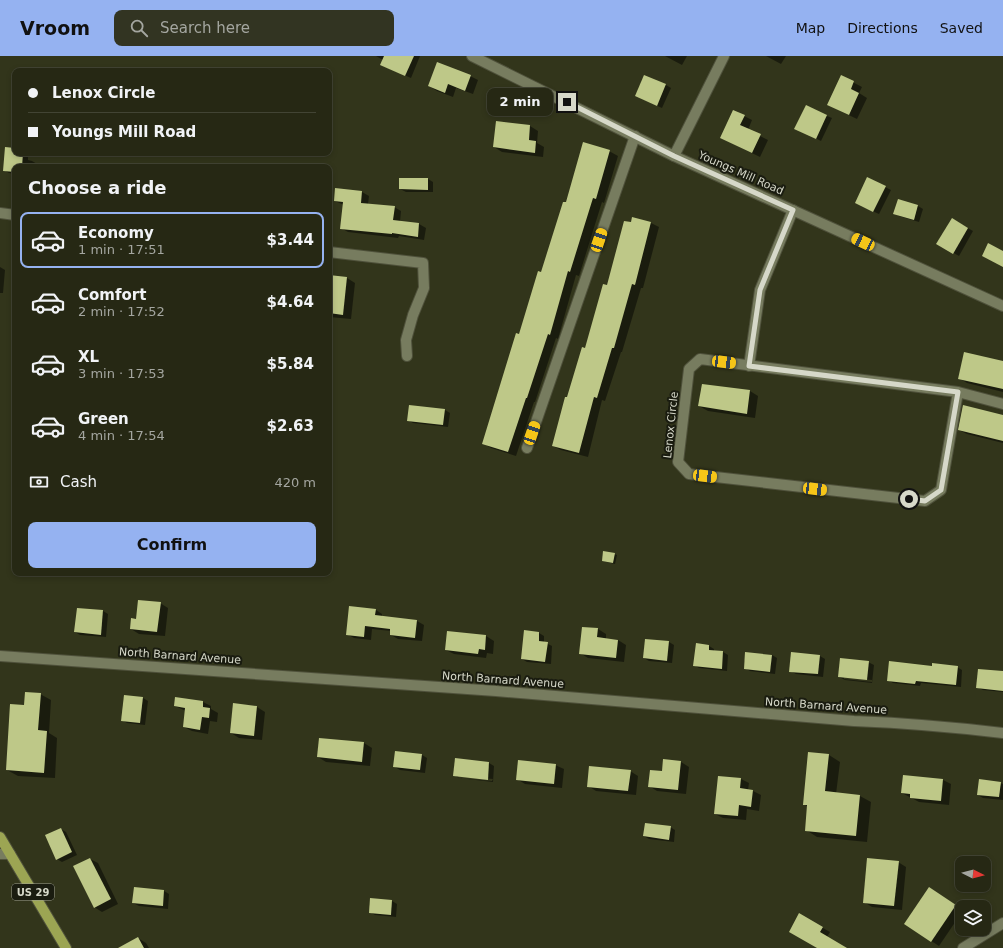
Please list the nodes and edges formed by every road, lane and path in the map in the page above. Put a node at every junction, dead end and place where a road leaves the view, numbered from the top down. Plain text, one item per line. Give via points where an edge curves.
1 (472, 56) edge
2 (724, 56) edge
3 (636, 136) junction
4 (674, 156) junction
5 (793, 210) junction
6 (0, 213) edge
7 (12, 215) edge
8 (332, 252) edge
9 (1003, 306) edge
10 (407, 356) dead end
11 (749, 366) junction
12 (958, 392) junction
13 (1003, 404) edge
14 (527, 448) dead end
15 (0, 656) edge
16 (1003, 733) edge
17 (0, 837) edge
18 (5, 854) edge
19 (1003, 920) edge
20 (66, 948) edge
21 (963, 948) edge

1 - 3 street, Youngs Mill Road
2 - 4 street
3 - 4 street, Youngs Mill Road
3 - 14 street
4 - 5 street, Youngs Mill Road
5 - 9 street, Youngs Mill Road
5 - 11 street via 760,290
6 - 7 street
8 - 10 street via 423,263 424,288 406,340
11 - 12 street, Lenox Circle
11 - 12 street, Lenox Circle via 700,359 689,369 678,462 689,474 925,501 941,490
12 - 13 street, Lenox Circle
15 - 16 street, North Barnard Avenue via 496,691
17 - 18 main road, US 29
18 - 20 main road, US 29
19 - 21 street

